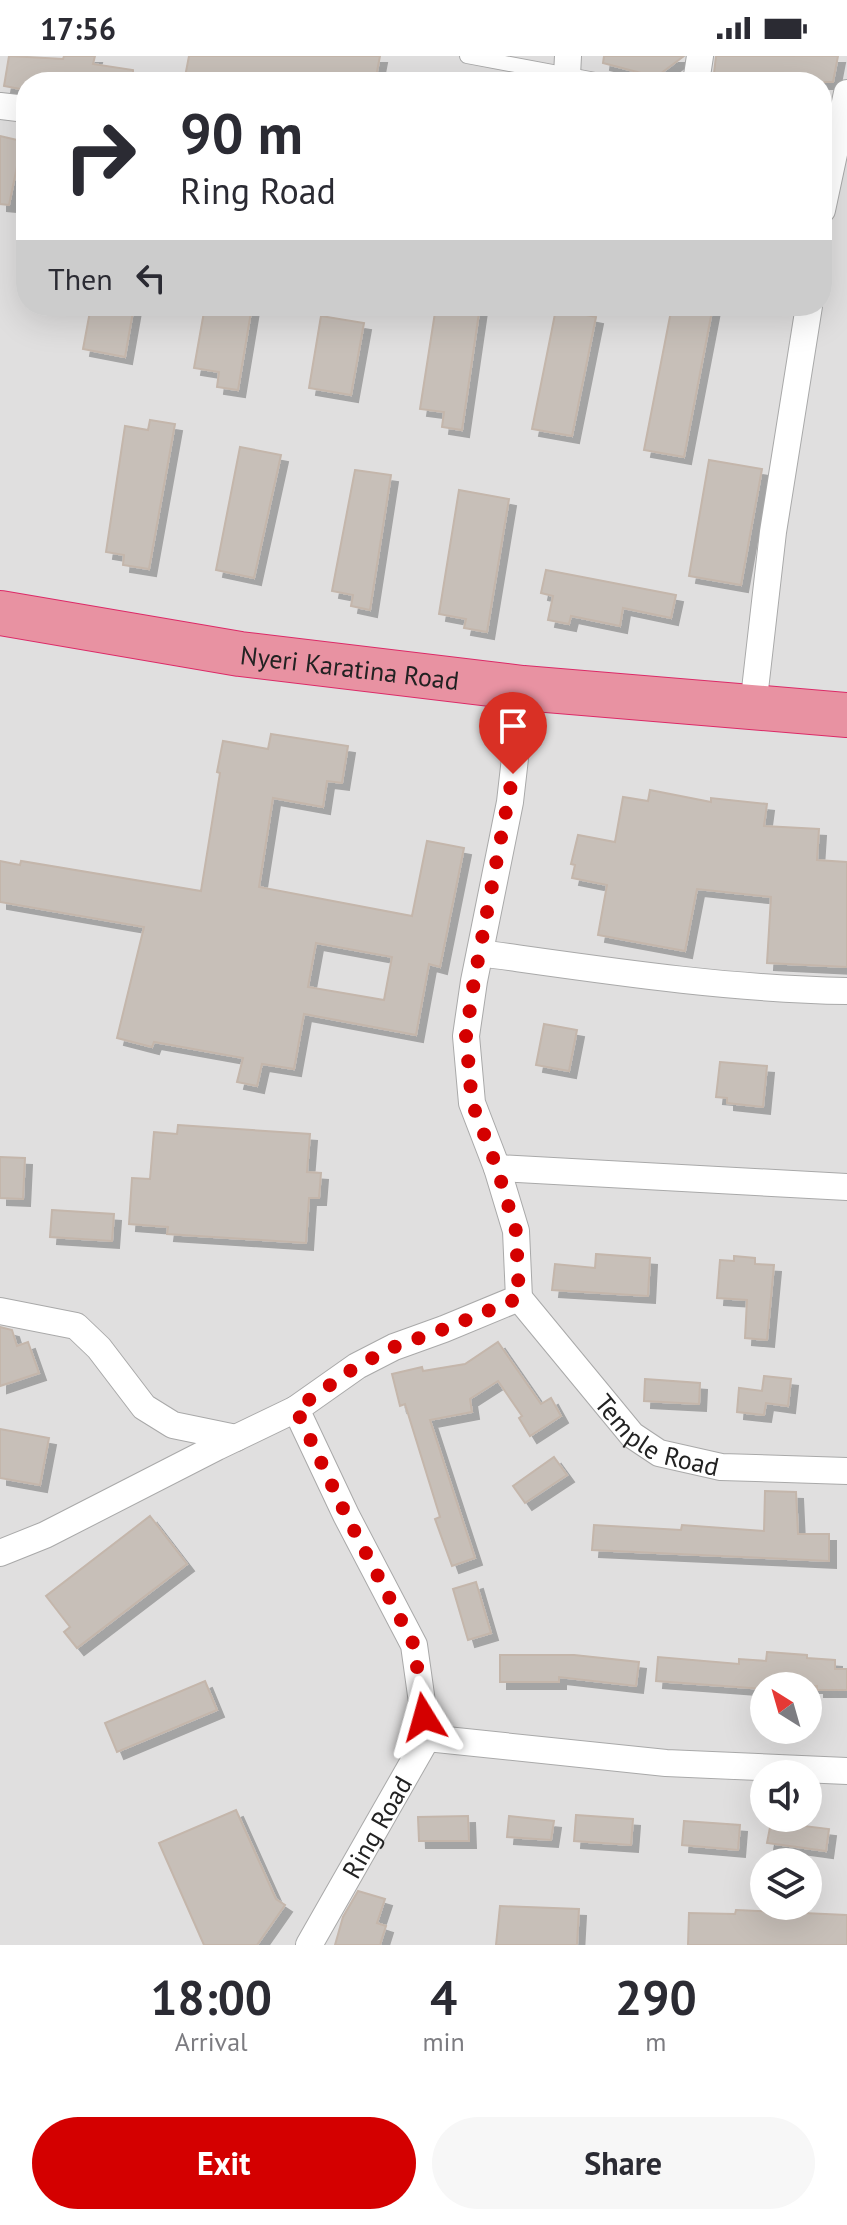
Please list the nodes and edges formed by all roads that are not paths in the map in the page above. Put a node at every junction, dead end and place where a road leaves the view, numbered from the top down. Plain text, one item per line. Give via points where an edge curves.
1 (467, 56) edge
2 (567, 65) edge
3 (847, 93) edge
4 (832, 163) edge
5 (807, 316) edge
6 (0, 613) edge
7 (523, 688) junction
8 (753, 707) junction
9 (847, 715) edge
10 (480, 953) junction
11 (847, 991) edge
12 (497, 1168) junction
13 (847, 1187) edge
14 (519, 1298) junction
15 (0, 1311) edge
16 (296, 1409) junction
17 (236, 1438) junction
18 (847, 1471) edge
19 (0, 1553) edge
20 (427, 1738) junction
21 (847, 1771) edge
22 (309, 1945) edge

1 - 2 lane
3 - 4 street
5 - 8 street via 773,532
6 - 7 highway, Nyeri Karatina Road via 240,654
7 - 8 highway, Nyeri Karatina Road
7 - 10 street via 510,802
8 - 9 highway, Nyeri Karatina Road
10 - 11 street via 635,974
10 - 12 street via 466,1036 472,1103
12 - 13 street
12 - 14 street via 516,1231
14 - 16 street via 394,1347
14 - 18 street, Temple Road via 632,1435 659,1453 721,1467
15 - 17 street via 76,1326 144,1407 173,1425
16 - 17 street
16 - 20 street via 414,1645
17 - 19 street
20 - 21 street via 666,1763
20 - 22 street, Ring Road

